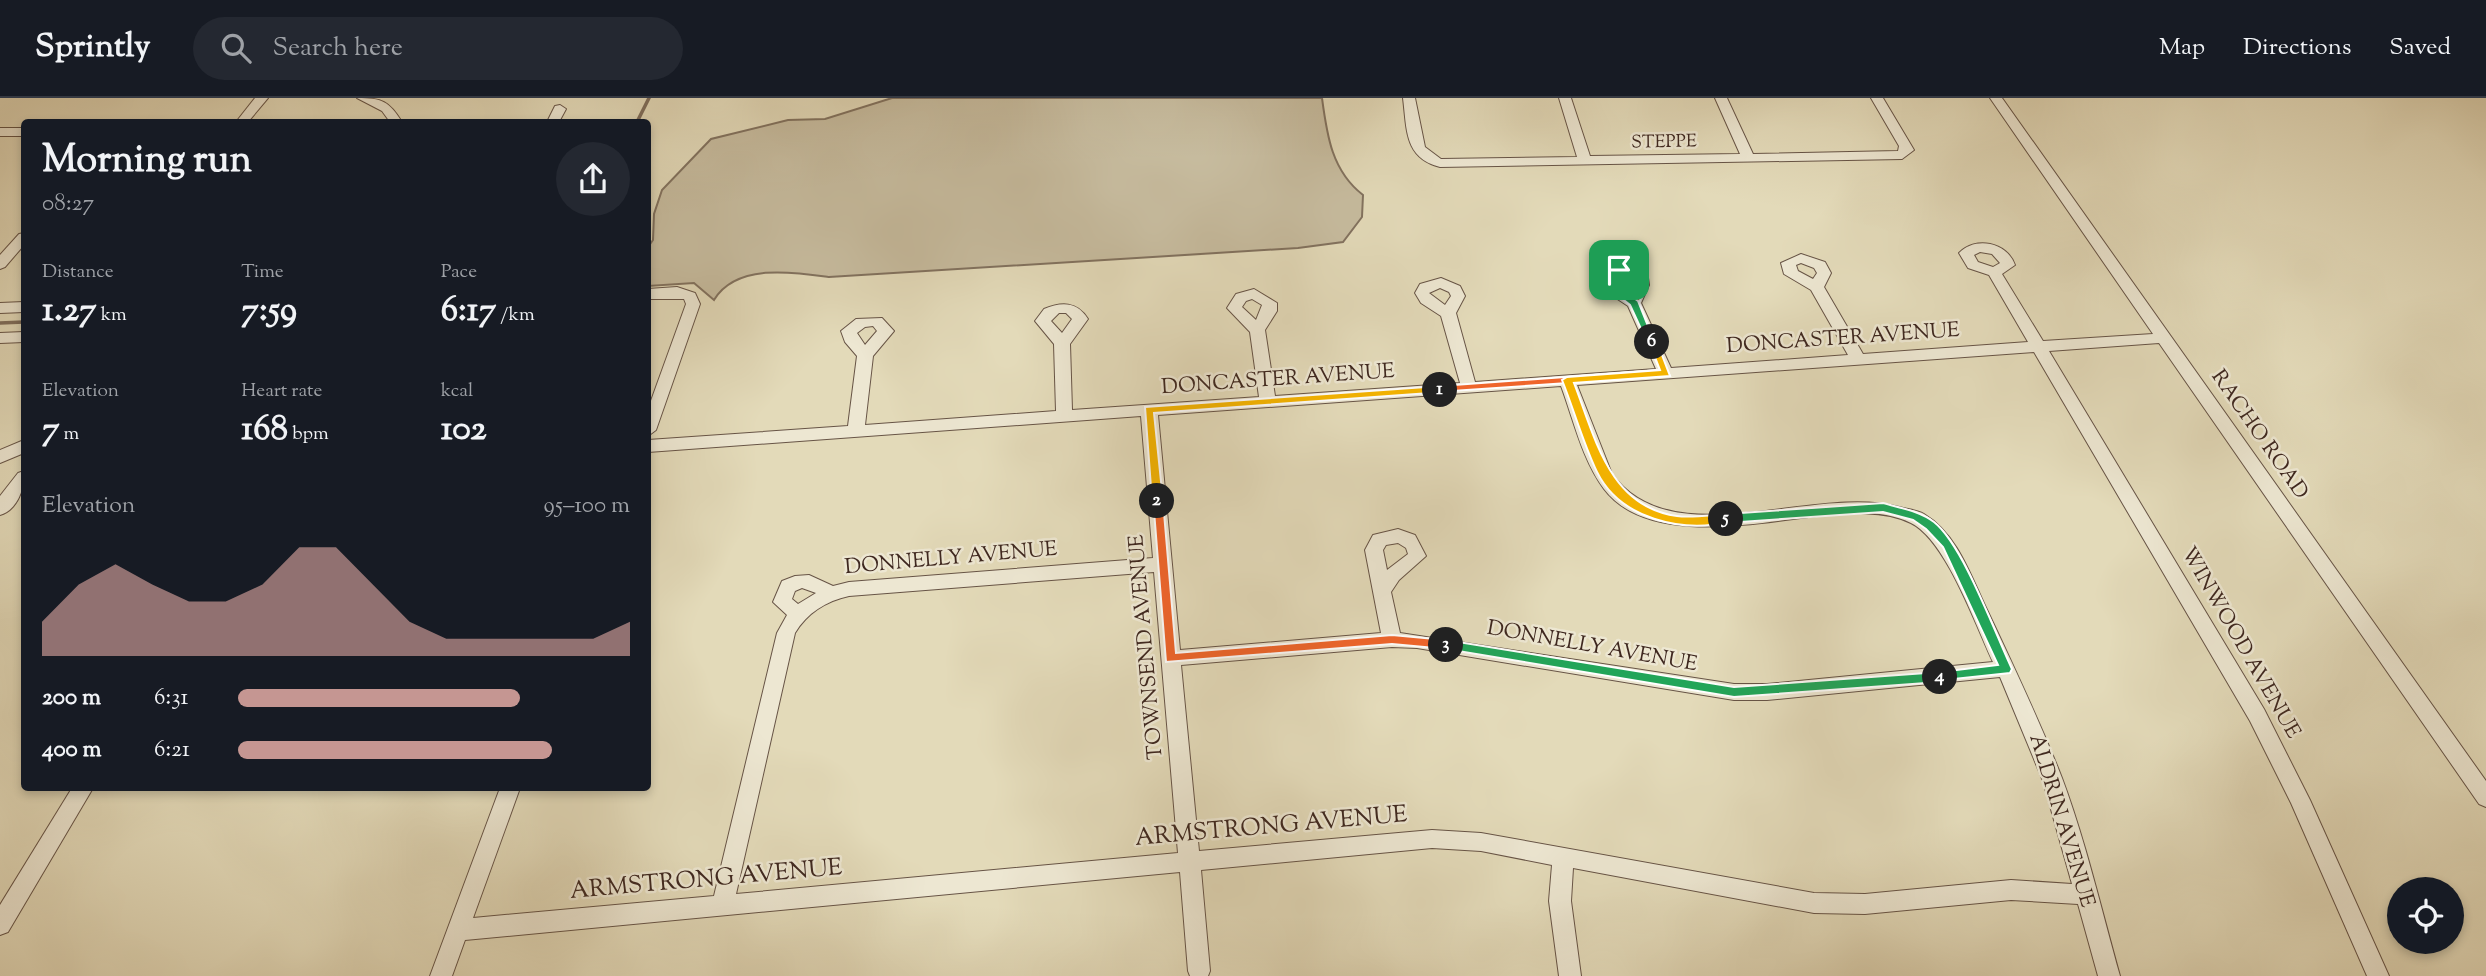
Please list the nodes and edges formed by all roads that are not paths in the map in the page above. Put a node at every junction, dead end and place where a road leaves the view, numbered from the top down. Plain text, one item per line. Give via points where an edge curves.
1 (262, 98) edge
2 (363, 98) edge
3 (1409, 98) edge
4 (1564, 98) edge
5 (1721, 98) edge
6 (1877, 98) edge
7 (1996, 98) edge
8 (2010, 98) edge
9 (560, 109) dead end
10 (244, 119) edge
11 (394, 119) edge
12 (555, 119) edge
13 (21, 132) edge
14 (1, 133) edge
15 (1749, 159) junction
16 (1586, 161) junction
17 (21, 240) edge
18 (0, 264) edge
19 (1994, 272) dead end
20 (1817, 287) dead end
21 (651, 294) edge
22 (1634, 303) dead end
23 (21, 307) edge
24 (0, 308) edge
25 (1448, 313) dead end
26 (1257, 330) dead end
27 (21, 337) edge
28 (0, 338) edge
29 (2162, 338) junction
30 (1062, 342) dead end
31 (2038, 347) junction
32 (865, 355) dead end
33 (1858, 359) junction
34 (1666, 373) junction
35 (1567, 380) junction
36 (1469, 388) junction
37 (1268, 401) junction
38 (1149, 410) junction
39 (1064, 416) junction
40 (651, 421) edge
41 (856, 431) junction
42 (651, 446) edge
43 (21, 447) edge
44 (0, 457) edge
45 (21, 481) edge
46 (0, 509) edge
47 (1163, 564) junction
48 (1383, 590) dead end
49 (1392, 640) junction
50 (1171, 658) junction
51 (2006, 669) junction
52 (81, 791) edge
53 (509, 791) edge
54 (2486, 798) edge
55 (1563, 857) junction
56 (1188, 871) junction
57 (2085, 895) junction
58 (723, 905) junction
59 (0, 925) edge
60 (458, 930) junction
61 (1199, 971) dead end
62 (441, 976) edge
63 (1570, 976) edge
64 (2109, 976) edge
65 (2378, 976) edge

1 - 10 street
2 - 11 street via 387,108
3 - 16 street, STEPPE via 1419,152 1427,161
4 - 16 street
5 - 15 street
6 - 15 street, STEPPE via 1906,146 1902,155
7 - 8 street
7 - 29 street, RACHO ROAD
9 - 12 street
13 - 14 street
15 - 16 street, STEPPE
17 - 18 street
19 - 31 street, WINWOOD AVENUE
20 - 33 street
21 - 40 street via 677,292 690,296 693,303
22 - 34 street
23 - 24 street
25 - 36 street
26 - 37 street
27 - 28 street
29 - 31 street, DONCASTER AVENUE
29 - 54 street, RACHO ROAD
30 - 39 street
31 - 33 street, DONCASTER AVENUE
31 - 65 street, WINWOOD AVENUE via 2257,715
32 - 41 street
33 - 34 street, DONCASTER AVENUE
34 - 35 street, DONCASTER AVENUE
35 - 36 street, DONCASTER AVENUE
35 - 51 street, ALDRIN AVENUE via 1606,478 1630,503 1653,515 1697,521 1870,507 1924,521 1947,545
36 - 37 street, DONCASTER AVENUE
37 - 38 street, DONCASTER AVENUE
38 - 39 street, DONCASTER AVENUE
38 - 47 street, TOWNSEND AVENUE
39 - 41 street, DONCASTER AVENUE
41 - 42 street, DONCASTER AVENUE
43 - 44 street
45 - 46 street
47 - 50 street, TOWNSEND AVENUE
47 - 58 street, DONNELLY AVENUE via 849,589 830,594 799,614 786,633
48 - 49 street
49 - 50 street, DONNELLY AVENUE
49 - 51 street, DONNELLY AVENUE via 1437,643 1734,692
50 - 56 street, TOWNSEND AVENUE
51 - 57 street, ALDRIN AVENUE via 2053,782
52 - 59 street
53 - 60 street
55 - 56 street, ARMSTRONG AVENUE via 1481,842 1432,839
55 - 57 street, ARMSTRONG AVENUE via 1814,903 1865,904 2011,890
55 - 63 street via 1560,901
56 - 58 street, ARMSTRONG AVENUE
56 - 61 street, TOWNSEND AVENUE
57 - 64 street, ALDRIN AVENUE
58 - 60 street, ARMSTRONG AVENUE
60 - 62 street

